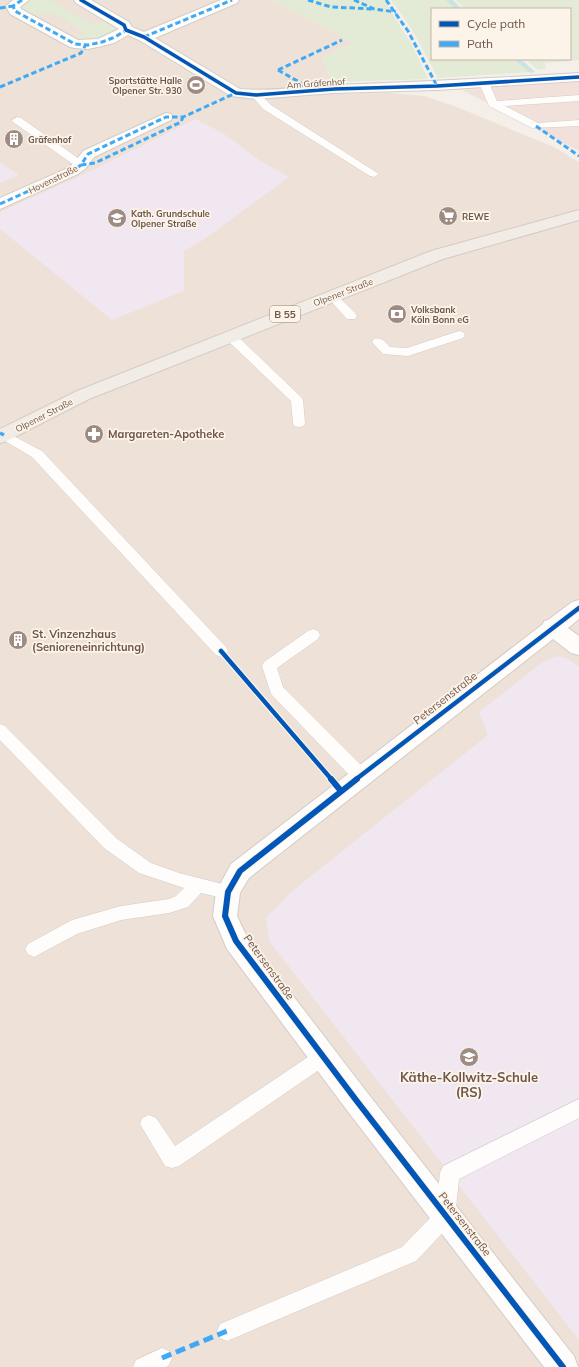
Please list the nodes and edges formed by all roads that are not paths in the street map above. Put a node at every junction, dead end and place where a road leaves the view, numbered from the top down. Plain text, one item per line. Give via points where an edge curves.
1 (22, 0) edge
2 (81, 0) edge
3 (232, 0) edge
4 (126, 30) junction
5 (144, 37) junction
6 (579, 78) edge
7 (484, 84) junction
8 (256, 95) junction
9 (579, 98) edge
10 (493, 104) junction
11 (166, 117) dead end
12 (17, 120) dead end
13 (579, 123) edge
14 (81, 165) junction
15 (374, 174) dead end
16 (0, 204) edge
17 (579, 215) edge
18 (332, 296) junction
19 (352, 316) dead end
20 (459, 334) dead end
21 (230, 336) junction
22 (378, 342) dead end
23 (299, 423) dead end
24 (1, 435) edge
25 (579, 608) edge
26 (552, 627) junction
27 (313, 634) dead end
28 (579, 647) edge
29 (221, 651) dead end
30 (0, 730) edge
31 (361, 776) junction
32 (197, 885) junction
33 (228, 892) junction
34 (34, 949) dead end
35 (323, 1057) junction
36 (579, 1108) edge
37 (149, 1124) dead end
38 (445, 1216) junction
39 (227, 1331) dead end
40 (162, 1358) dead end
41 (143, 1367) edge
42 (563, 1367) edge

1 - 4 street via 13,6 15,11 75,44 95,45
2 - 4 street, Am Gräfenhof via 124,25
3 - 5 street
4 - 5 street, Am Gräfenhof
5 - 8 street, Am Gräfenhof via 236,93
6 - 7 street, Am Gräfenhof
7 - 8 street, Am Gräfenhof via 334,89
7 - 10 lane
8 - 15 lane via 267,107
9 - 10 lane
10 - 13 lane via 536,126
11 - 14 street, Hovenstraße via 88,154
12 - 14 lane
14 - 16 street, Hovenstraße
17 - 18 main road, Olpener Straße / B 55 via 437,255
18 - 19 lane
18 - 21 main road, Olpener Straße / B 55
20 - 22 lane via 408,352 387,351
21 - 23 lane via 297,400
21 - 24 main road, Olpener Straße / B 55 via 83,395
24 - 29 lane, Olpener Straße via 37,454
25 - 26 street, Petersenstraße
26 - 28 street
26 - 31 street, Petersenstraße
27 - 31 lane via 269,666 276,690
30 - 32 lane via 110,843 145,868
31 - 33 street, Petersenstraße via 240,871
32 - 33 lane
32 - 34 lane via 182,902 121,913 72,928
33 - 35 street, Petersenstraße via 225,916 236,941
35 - 37 lane via 172,1159
35 - 38 street, Petersenstraße
36 - 38 lane via 450,1173
38 - 39 lane via 408,1254
38 - 42 street, Petersenstraße
40 - 41 lane

